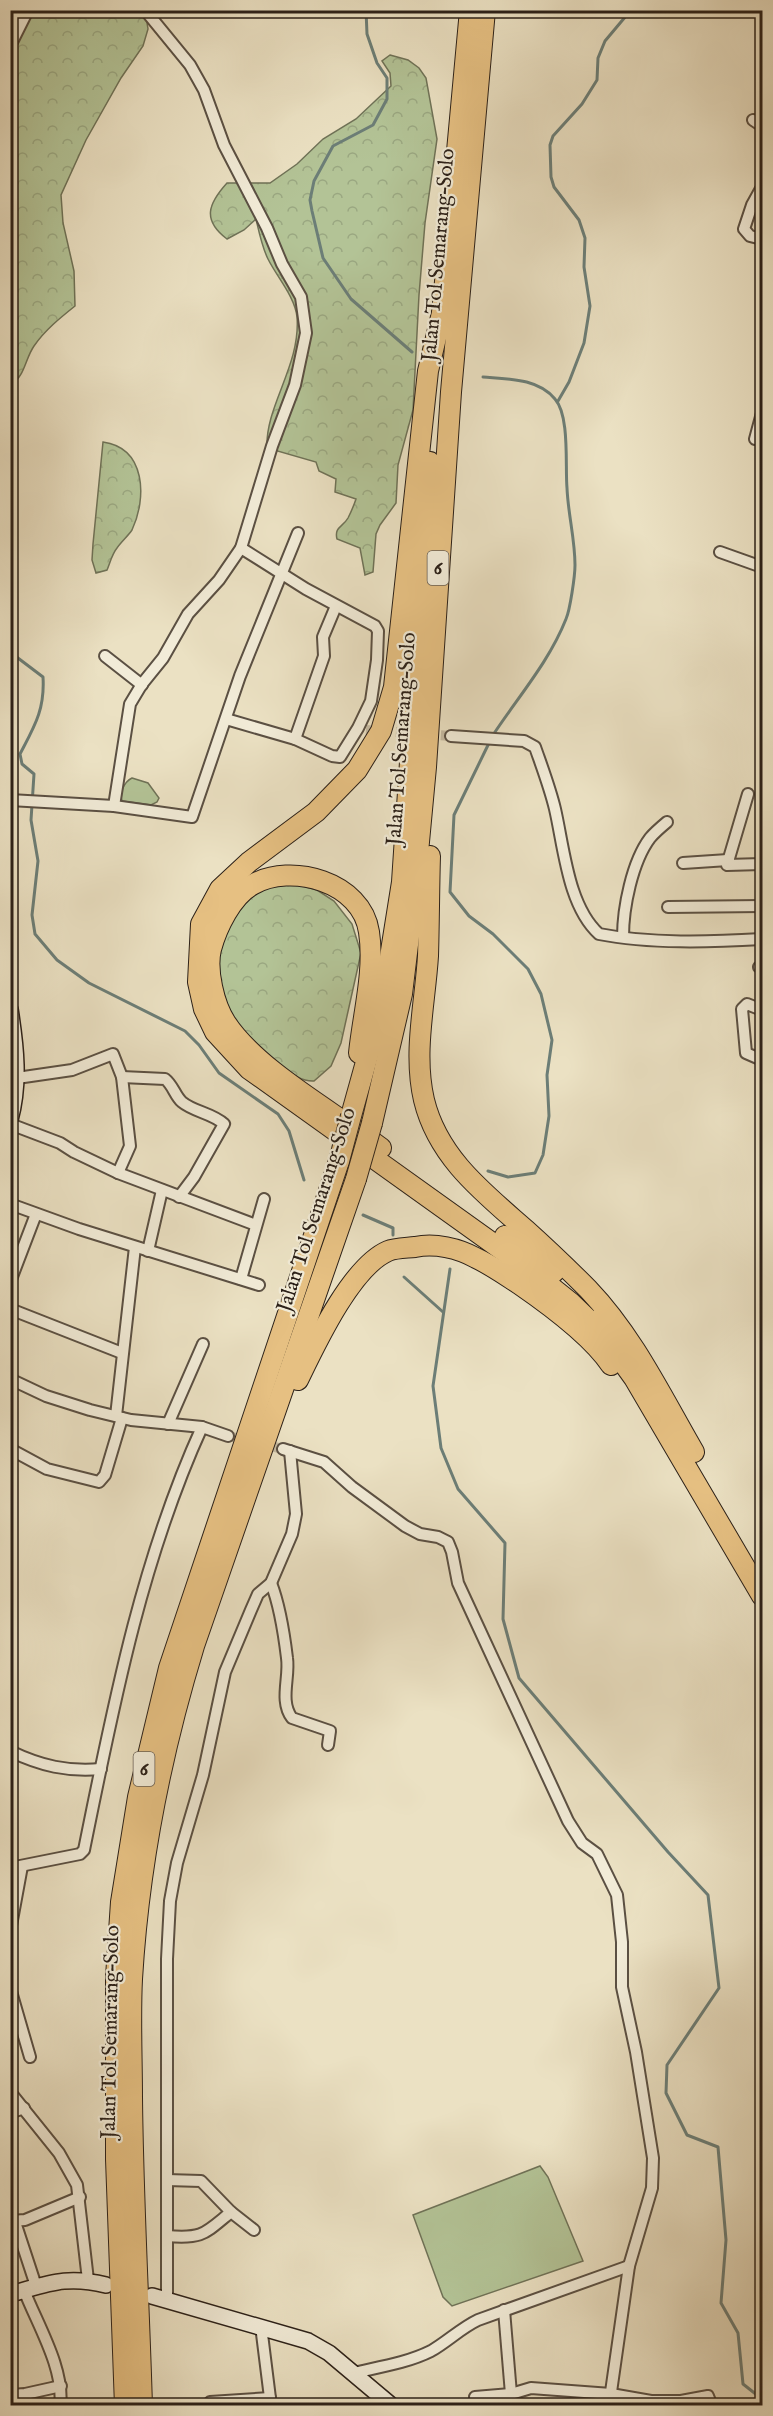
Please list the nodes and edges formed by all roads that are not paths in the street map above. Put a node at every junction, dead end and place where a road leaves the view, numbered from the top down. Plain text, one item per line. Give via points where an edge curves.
1 (28, 10) edge
2 (145, 10) edge
3 (470, 10) edge
4 (485, 10) edge
5 (10, 46) edge
6 (762, 187) edge
7 (762, 239) edge
8 (442, 313) junction
9 (762, 413) edge
10 (754, 439) dead end
11 (297, 533) dead end
12 (241, 548) junction
13 (720, 552) dead end
14 (762, 567) edge
15 (281, 573) junction
16 (336, 606) junction
17 (105, 656) dead end
18 (142, 685) junction
19 (226, 719) junction
20 (451, 736) tunnel mouth
21 (295, 739) junction
22 (426, 767) junction
23 (748, 794) dead end
24 (10, 800) edge
25 (114, 806) junction
26 (667, 822) dead end
27 (728, 860) junction
28 (683, 863) dead end
29 (762, 864) edge
30 (762, 906) edge
31 (668, 908) dead end
32 (623, 937) junction
33 (762, 939) edge
34 (10, 1009) edge
35 (762, 1010) edge
36 (762, 1060) edge
37 (122, 1077) junction
38 (17, 1078) junction
39 (13, 1102) edge
40 (352, 1114) junction
41 (10, 1122) edge
42 (118, 1173) junction
43 (162, 1190) junction
44 (178, 1197) junction
45 (264, 1199) dead end
46 (10, 1204) edge
47 (36, 1214) junction
48 (256, 1225) junction
49 (135, 1247) junction
50 (148, 1251) junction
51 (241, 1280) junction
52 (10, 1282) edge
53 (258, 1285) dead end
54 (10, 1309) edge
55 (203, 1344) dead end
56 (635, 1352) junction
57 (122, 1353) junction
58 (10, 1379) edge
59 (119, 1417) junction
60 (168, 1424) junction
61 (202, 1427) junction
62 (228, 1436) tunnel mouth
63 (10, 1449) edge
64 (689, 1471) junction
65 (247, 1492) junction
66 (762, 1570) edge
67 (271, 1583) junction
68 (762, 1596) edge
69 (327, 1745) dead end
70 (10, 1751) edge
71 (101, 1769) junction
72 (16, 1867) edge
73 (10, 1931) edge
74 (10, 1988) edge
75 (30, 2057) dead end
76 (10, 2092) edge
77 (24, 2108) junction
78 (10, 2113) edge
79 (167, 2180) junction
80 (80, 2197) junction
81 (231, 2212) junction
82 (13, 2222) edge
83 (254, 2230) dead end
84 (167, 2236) junction
85 (629, 2266) junction
86 (88, 2280) junction
87 (106, 2284) dead end
88 (24, 2290) edge
89 (159, 2298) joint
90 (504, 2310) junction
91 (261, 2326) junction
92 (353, 2373) junction
93 (61, 2386) junction
94 (511, 2394) junction
95 (611, 2394) junction
96 (10, 2395) edge
97 (475, 2397) dead end
98 (377, 2400) edge
99 (210, 2402) dead end
100 (270, 2402) edge
101 (60, 2406) edge
102 (125, 2406) edge
103 (142, 2406) edge
104 (392, 2406) edge
105 (609, 2406) edge
106 (712, 2406) edge

1 - 5 street
2 - 12 street via 190,65 204,90 224,145 301,297 305,314 306,333 297,376
3 - 8 highway, Jalan Tol Semarang–Solo / 6
4 - 22 highway, Jalan Tol Semarang–Solo / 6 via 451,392
6 - 7 street via 744,229 750,236
8 - 40 highway, Jalan Tol Semarang–Solo / 6 via 402,882 383,1001
8 - 64 highway via 428,372 394,687 381,731 357,770 316,812 220,889 201,924 198,982 204,1009 215,1032 249,1069 530,1269 570,1302 634,1378
9 - 10 street
11 - 15 street
12 - 15 street
12 - 18 street via 188,614 164,658
13 - 14 street
15 - 16 street
15 - 19 street
16 - 21 street via 323,637 324,656
16 - 21 street via 378,631 371,701 362,729 340,758
17 - 18 street
18 - 25 street via 130,704
19 - 21 street
19 - 25 street via 192,817
20 - 32 street via 524,741 535,747 554,806 573,892 599,934
22 - 56 highway via 430,824 428,957 420,1054 424,1101 436,1133 454,1163 588,1290
22 - 65 highway, Jalan Tol Semarang–Solo / 6, bridge via 402,994 372,1123
23 - 27 street
24 - 25 street
26 - 32 street via 649,839 634,872 624,907
27 - 28 street
27 - 29 street via 728,866
30 - 31 street
32 - 33 street via 691,941
34 - 38 main road
35 - 36 street via 747,1004 742,1010 745,1052
37 - 38 street via 111,1053 72,1070
37 - 42 street via 130,1146
37 - 44 street via 165,1079 179,1100 224,1124
38 - 39 main road
39 - 41 main road
40 - 56 highway via 371,958 369,929 360,909 342,890 320,879 271,877 251,885 241,895 226,914 211,949 211,974 224,1021 270,1067 532,1254 583,1296
40 - 102 highway, Jalan Tol Semarang–Solo / 6, bridge via 169,1668 138,1797 121,1902 116,1977 116,2159
41 - 42 street
42 - 43 street
43 - 44 street
43 - 50 street
44 - 48 street
45 - 48 street
46 - 47 street
47 - 49 street
47 - 52 street
48 - 51 street
49 - 50 street
49 - 57 street
50 - 51 street
51 - 53 street
54 - 57 street
55 - 60 street
56 - 66 highway
57 - 59 street
58 - 59 street via 46,1396
59 - 60 street
59 - 63 street via 105,1475 99,1482 47,1469
60 - 61 street
61 - 62 street
61 - 71 street via 156,1551 123,1664
64 - 65 highway via 608,1361 576,1328 542,1300 475,1257 455,1249 426,1245 388,1251 343,1295 316,1342
64 - 68 highway
65 - 103 highway, Jalan Tol Semarang–Solo / 6 via 173,1716 152,1806 139,1906 132,1981 132,2068
67 - 69 street via 288,1660 285,1707 292,1718 330,1731
67 - 79 street via 258,1594 225,1672 172,1891 167,1959
67 - 85 street via 292,1534 296,1514 287,1450 324,1462 414,1531 448,1542 458,1583 568,1821 582,1843 597,1854 617,1895 622,1987 654,2175
70 - 71 street via 60,1769
71 - 72 street via 83,1852
72 - 73 street
74 - 75 street
76 - 77 street
77 - 78 street
77 - 80 street via 59,2153
79 - 81 street via 201,2181
79 - 84 street
80 - 82 street
80 - 86 street
81 - 83 street
81 - 84 street via 200,2236
82 - 88 street
84 - 89 street
85 - 90 street
85 - 95 street
86 - 87 main road
86 - 88 main road via 57,2280
88 - 93 street
89 - 91 main road
90 - 92 street via 462,2328 416,2358
90 - 94 street
91 - 92 main road via 320,2346
91 - 100 street
92 - 98 main road
93 - 96 street
93 - 101 street
94 - 95 street via 531,2388
94 - 97 street
95 - 105 street
95 - 106 street via 651,2401 708,2396
98 - 104 main road
99 - 100 street

